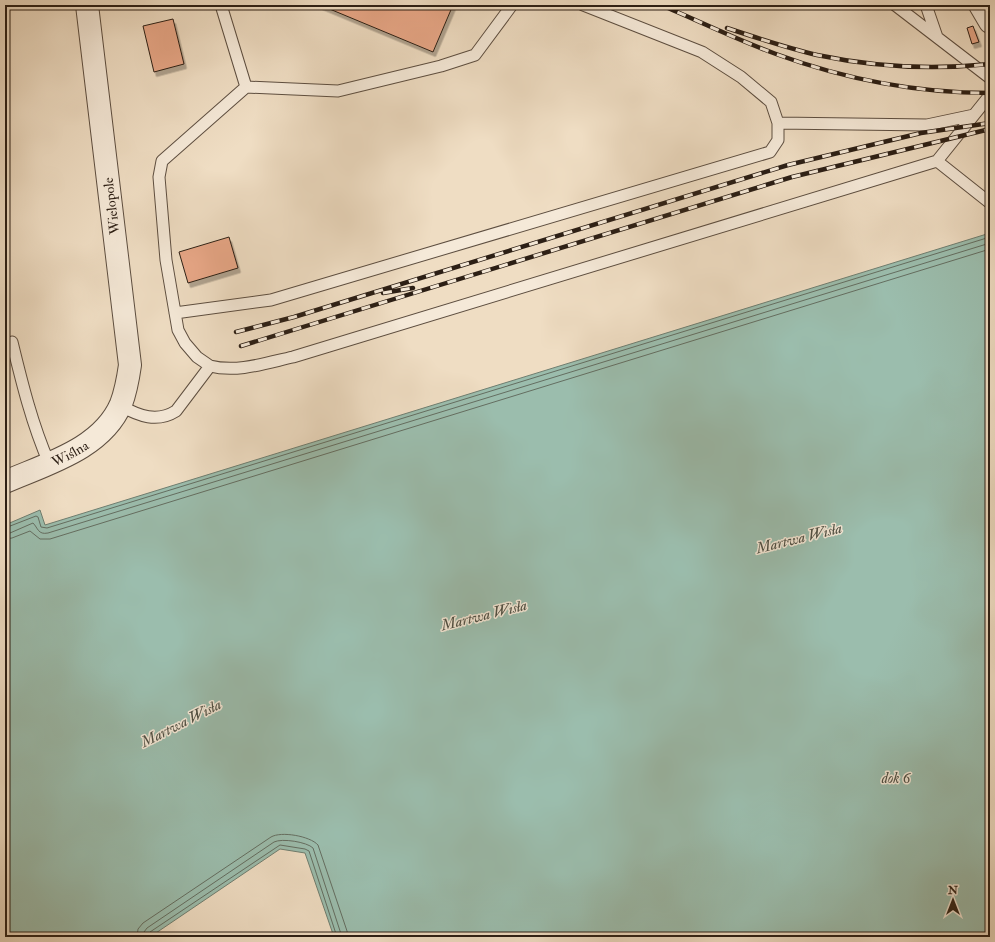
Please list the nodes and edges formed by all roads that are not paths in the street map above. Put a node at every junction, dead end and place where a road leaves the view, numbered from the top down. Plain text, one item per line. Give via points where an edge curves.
1 (87, 5) edge
2 (220, 5) edge
3 (512, 5) edge
4 (583, 5) edge
5 (895, 5) edge
6 (926, 5) edge
7 (980, 5) edge
8 (990, 22) edge
9 (937, 37) junction
10 (990, 78) edge
11 (246, 87) junction
12 (990, 94) edge
13 (974, 115) junction
14 (778, 123) junction
15 (937, 161) junction
16 (990, 203) edge
17 (175, 313) junction
18 (12, 342) dead end
19 (210, 366) junction
20 (120, 406) junction
21 (50, 462) junction
22 (5, 482) edge

1 - 20 street, Wielopole via 130,365
2 - 11 lane
3 - 11 lane via 475,55 441,66 338,92
4 - 14 lane via 702,52 741,77 771,102
5 - 9 lane
6 - 9 lane
7 - 8 street
9 - 10 lane
11 - 17 lane via 162,161 158,177 166,260
12 - 13 lane
13 - 14 lane via 927,125
13 - 15 lane
14 - 17 lane via 778,140 770,152 271,300
15 - 16 lane
15 - 19 lane via 293,357 235,368
17 - 19 lane via 178,330 185,343 197,357
18 - 21 lane via 39,438
19 - 20 lane via 176,411 169,415 148,418
20 - 21 street, Wiślna via 107,426 90,442
21 - 22 street, Wiślna

